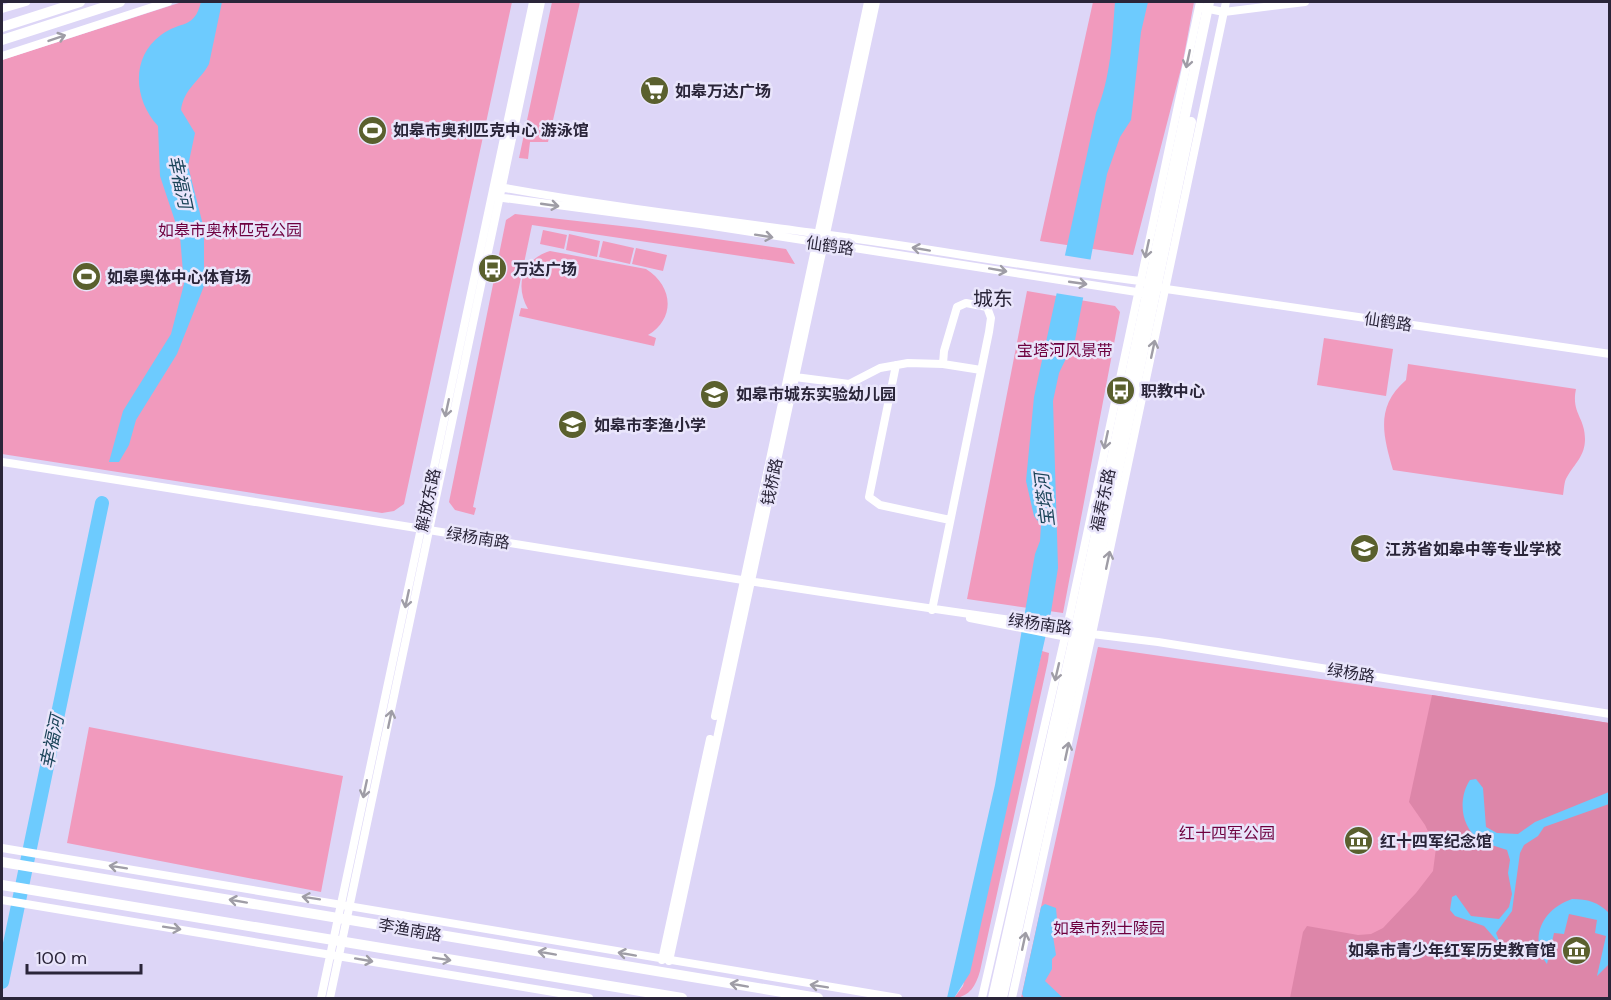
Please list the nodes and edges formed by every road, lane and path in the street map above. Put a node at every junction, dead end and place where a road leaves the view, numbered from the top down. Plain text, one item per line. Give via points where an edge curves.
1 (26, 2) edge
2 (80, 2) edge
3 (120, 2) edge
4 (168, 2) edge
5 (533, 2) edge
6 (541, 2) edge
7 (868, 2) edge
8 (876, 2) edge
9 (1226, 2) edge
10 (1305, 2) edge
11 (1210, 6) edge
12 (2, 9) edge
13 (2, 27) edge
14 (2, 40) edge
15 (2, 56) edge
16 (498, 187) junction
17 (496, 197) junction
18 (823, 234) junction
19 (820, 244) junction
20 (1151, 288) junction
21 (1610, 354) edge
22 (896, 364) junction
23 (943, 364) junction
24 (981, 370) junction
25 (795, 377) junction
26 (2, 462) edge
27 (950, 520) junction
28 (426, 530) junction
29 (747, 581) junction
30 (932, 610) junction
31 (993, 621) junction
32 (1075, 634) junction
33 (1610, 714) edge
34 (2, 848) edge
35 (2, 862) edge
36 (2, 885) edge
37 (2, 900) edge
38 (340, 903) junction
39 (350, 905) junction
40 (342, 919) junction
41 (338, 941) junction
42 (330, 954) junction
43 (339, 956) junction
44 (665, 961) junction
45 (321, 999) edge
46 (330, 999) edge
47 (589, 999) edge
48 (682, 999) edge
49 (818, 999) edge
50 (898, 999) edge
51 (982, 999) edge
52 (993, 999) edge
53 (1002, 999) edge
54 (1012, 999) edge

1 - 12 street
2 - 13 main road
3 - 14 main road
15 -> 4 street
5 - 16 street, 解放东路
6 - 16 street, 解放东路
7 - 18 street, 钱桥路
8 - 18 street, 钱桥路
9 - 11 street
10 - 11 street
11 - 20 main road, 福寿东路
11 - 20 street
16 - 17 street, 解放东路
16 - 18 street, 仙鹤路
17 -> 19 street, 仙鹤路
17 - 28 street, 解放东路
18 - 19 street, 钱桥路
20 -> 18 street, 仙鹤路 via 1119,278
19 -> 20 street, 仙鹤路 via 1118,288
19 - 25 street, 钱桥路
19 - 29 street, 钱桥路
20 - 21 street, 仙鹤路
20 - 32 main road, 福寿东路
32 -> 20 street
22 - 23 street
22 - 25 street via 849,384
22 - 27 street via 869,497 880,505
23 - 24 street
23 - 24 street via 957,307 977,303 987,307 991,318
24 - 27 street
25 - 29 street, 钱桥路
26 - 28 street, 绿杨南路
27 - 30 street
28 - 29 street, 绿杨南路
28 -> 38 street, 解放东路
39 -> 28 street, 解放东路
29 - 30 street, 绿杨南路
29 - 44 street, 钱桥路
30 - 31 street, 绿杨南路
31 - 32 street, 绿杨南路
31 - 32 street, 绿杨南路 via 1058,626
32 - 33 street, 绿杨路 via 1158,642
32 -> 51 street
32 - 52 main road, 福寿东路
32 - 53 main road, 福寿东路
54 -> 32 street
38 -> 34 street
40 -> 35 main road, 李渔南路
36 - 41 main road, 李渔南路
37 -> 42 street
38 - 39 street
38 - 40 street, 解放东路
39 - 40 street, 解放东路
44 -> 39 street
40 - 41 street, 解放东路
49 -> 40 main road, 李渔南路
41 - 42 street, 解放东路
41 - 43 street, 解放东路
41 -> 48 main road, 李渔南路
42 - 43 street
42 - 45 street, 解放东路
43 - 46 street, 解放东路
43 -> 47 street
50 -> 44 street

